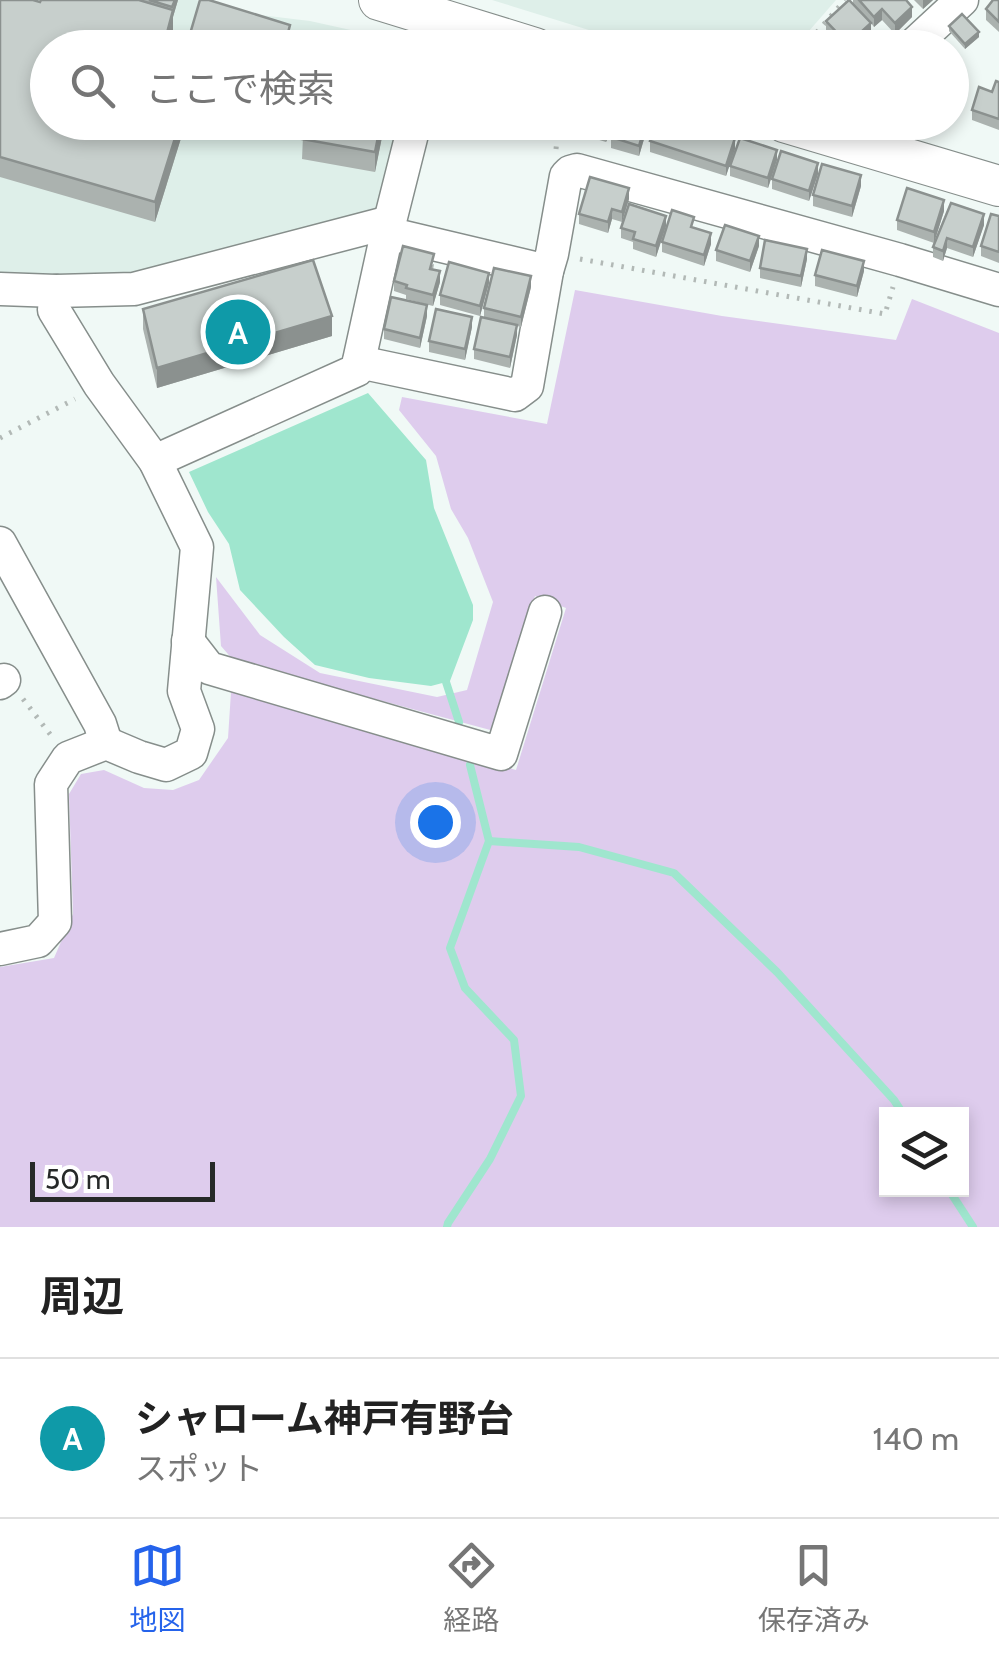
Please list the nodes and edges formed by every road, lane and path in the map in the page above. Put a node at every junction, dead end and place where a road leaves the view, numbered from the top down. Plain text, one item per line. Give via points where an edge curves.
1 (379, 0) edge
2 (845, 0) edge
3 (962, 0) edge
4 (432, 30) edge
5 (819, 30) edge
6 (930, 30) edge
7 (410, 140) edge
8 (555, 140) edge
9 (865, 140) edge
10 (554, 146) dead end
11 (999, 186) edge
12 (388, 228) junction
13 (549, 262) junction
14 (0, 288) edge
15 (999, 290) edge
16 (56, 291) junction
17 (886, 314) dead end
18 (359, 362) junction
19 (74, 400) dead end
20 (0, 438) edge
21 (155, 461) junction
22 (0, 542) edge
23 (545, 612) dead end
24 (188, 641) junction
25 (7, 685) edge
26 (106, 742) junction
27 (68, 758) junction
28 (0, 949) edge

1 - 4 main road
2 - 5 path
3 - 6 street
7 - 12 street
8 - 10 path
9 - 11 main road
12 - 13 street
12 - 16 street via 134,288
12 - 18 street
13 - 15 street via 566,176 576,170
13 - 17 path
13 - 18 street via 527,386 515,395
14 - 16 street
16 - 21 street via 54,310
18 - 21 street via 348,375
19 - 20 path
21 - 24 street via 197,547
22 - 26 street
23 - 24 street via 500,754 209,668
24 - 26 street via 184,690 198,730 191,753 166,764
25 - 27 path
26 - 27 street
27 - 28 street via 51,784 55,922 38,940

